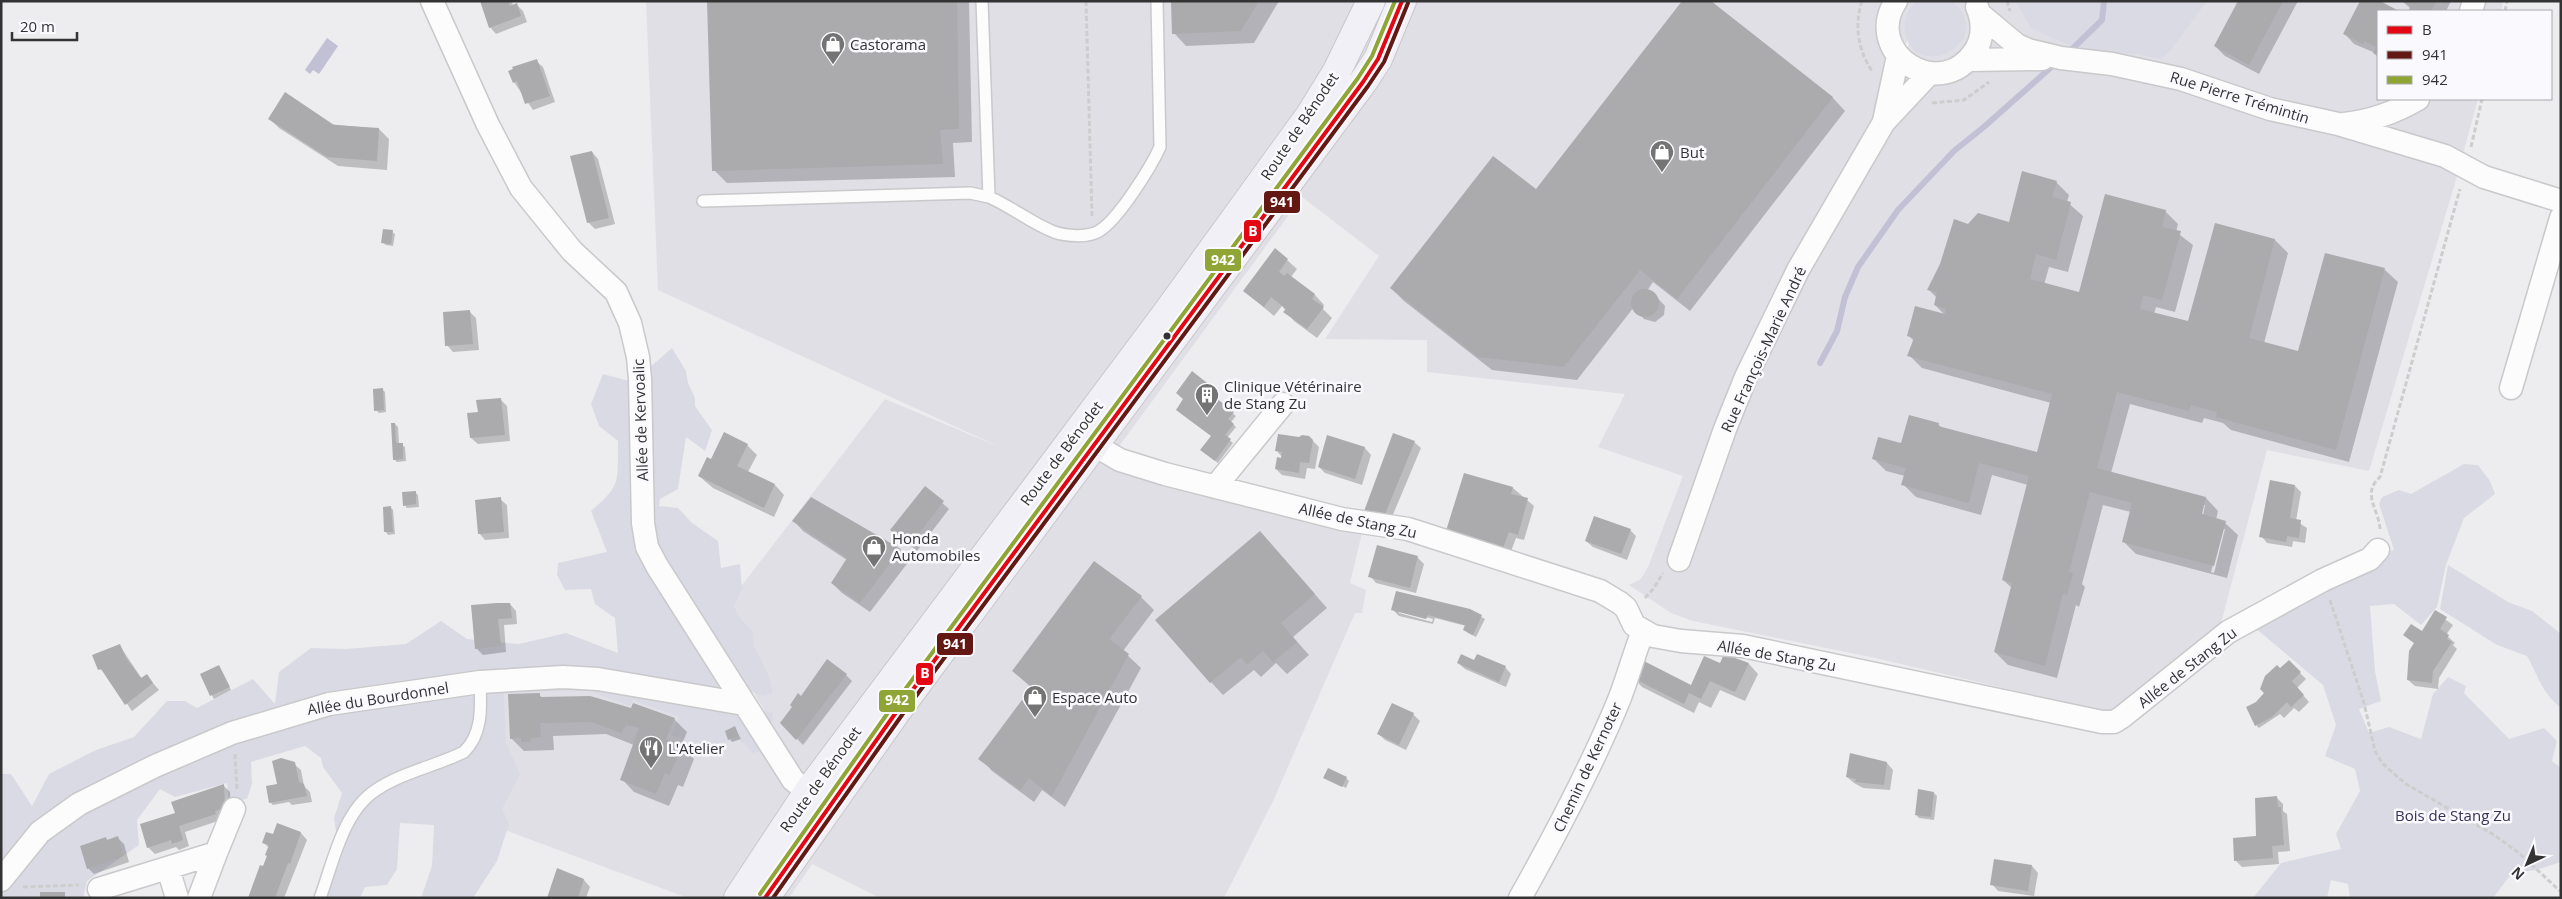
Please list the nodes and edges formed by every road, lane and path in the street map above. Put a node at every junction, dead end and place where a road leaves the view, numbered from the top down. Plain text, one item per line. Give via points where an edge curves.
1 (432, 1) edge
2 (982, 1) edge
3 (1086, 1) edge
4 (1157, 1) edge
5 (1372, 1) edge
6 (1402, 1) edge
7 (1892, 4) edge
8 (1977, 8) edge
9 (1898, 56) junction
10 (2061, 58) junction
11 (1969, 60) junction
12 (1929, 74) junction
13 (2416, 100) edge
14 (2482, 100) edge
15 (1884, 122) junction
16 (2338, 124) junction
17 (2466, 166) junction
18 (989, 198) junction
19 (703, 201) dead end
20 (2561, 201) edge
21 (2561, 218) edge
22 (1093, 234) junction
23 (1163, 318) junction
24 (2511, 388) dead end
25 (1283, 404) dead end
26 (1096, 446) junction
27 (1057, 458) junction
28 (1215, 487) junction
29 (2378, 550) joint
30 (1680, 560) joint
31 (2323, 580) junction
32 (1626, 608) junction
33 (1643, 631) junction
34 (480, 682) junction
35 (744, 704) junction
36 (232, 733) junction
37 (808, 792) junction
38 (234, 809) joint
39 (216, 853) junction
40 (168, 868) junction
41 (8, 884) edge
42 (98, 889) joint
43 (771, 890) edge
44 (2561, 892) edge
45 (177, 898) edge
46 (199, 898) edge
47 (320, 898) edge
48 (738, 898) edge
49 (1520, 898) edge

1 - 35 street, Allée de Kervoalic via 488,125 521,188 572,251 616,292 625,308 640,371 643,523 647,547
2 - 18 lane
3 - 22 path
4 - 22 lane via 1160,146 1126,202 1100,231
5 - 23 main road, Route de Bénodet via 1337,71 1310,115
6 - 26 main road, Route de Bénodet via 1378,59 1363,82
7 - 9 street via 1889,38
8 - 10 street, Rue Pierre Trémintin via 2017,45
8 - 11 street via 1982,31
9 - 12 street via 1911,68
9 - 15 street, Rue François-Marie André
10 - 11 street, Rue Pierre Trémintin
10 - 16 street, Rue Pierre Trémintin via 2112,64 2172,77 2270,109
11 - 12 street via 1955,70
12 - 15 street, Rue François-Marie André
13 - 16 street via 2382,117
14 - 17 path
15 - 30 street, Rue François-Marie André via 1798,270 1760,347 1725,429
16 - 17 street, Rue Pierre Trémintin via 2445,156
17 - 20 street, Rue Pierre Trémintin via 2484,177
17 - 29 path via 2380,477 2370,492 2380,521
18 - 19 lane via 970,193
18 - 22 lane via 1056,232
21 - 24 street
23 - 26 street via 1152,350 1093,432
23 - 27 main road, Route de Bénodet
25 - 28 street
26 - 27 street via 1077,445
26 - 28 street, Allée de Stang Zu via 1132,464
26 - 43 main road, Route de Bénodet via 898,711
27 - 37 main road, Route de Bénodet
28 - 32 street, Allée de Stang Zu via 1342,518 1408,529 1600,591
29 - 31 street, Allée de Stang Zu via 2370,559
30 - 32 path via 1670,562 1643,600
31 - 33 street, Allée de Stang Zu via 2228,632 2114,722 2001,702 1743,646 1681,641
31 - 44 path via 2364,703 2375,751 2383,764 2406,784 2494,835
32 - 33 street, Allée de Stang Zu via 1632,622
33 - 49 street, Chemin de Kernoter via 1593,759
34 - 35 street, Allée du Bourdonnel via 563,677 598,679
34 - 36 street, Allée du Bourdonnel via 329,704
34 - 47 lane via 481,712 478,733 472,744 464,752 375,790 348,826
35 - 37 street, Allée de Kervoalic via 793,780
36 - 38 path via 238,770
36 - 41 street, Allée du Bourdonnel via 162,763 63,813 40,832
37 - 43 street via 811,812 776,864
37 - 48 main road, Route de Bénodet
38 - 39 street
39 - 40 street
39 - 46 street
40 - 42 street
40 - 45 street
41 - 42 path via 90,885

